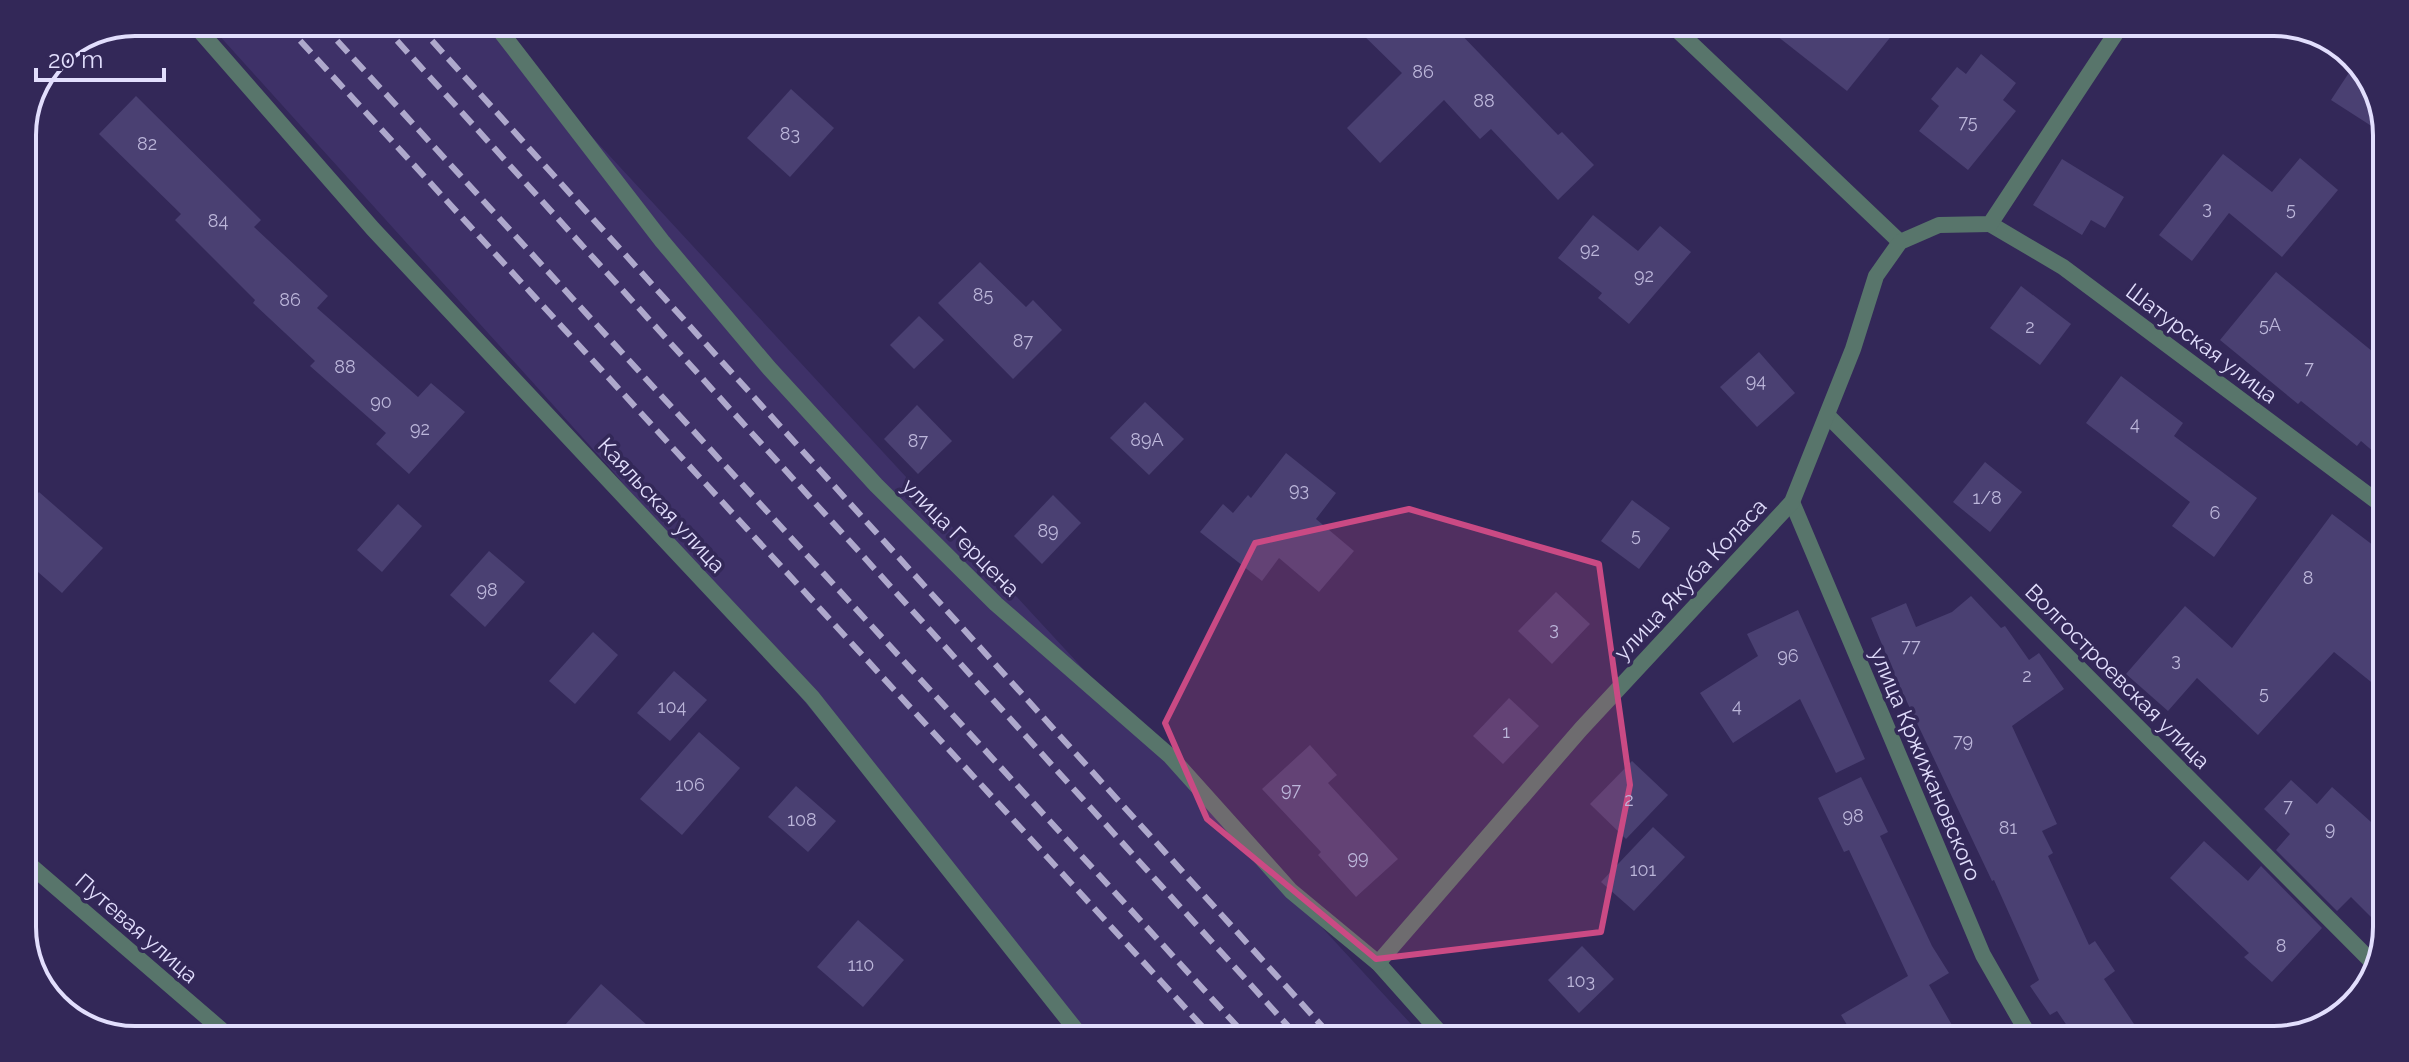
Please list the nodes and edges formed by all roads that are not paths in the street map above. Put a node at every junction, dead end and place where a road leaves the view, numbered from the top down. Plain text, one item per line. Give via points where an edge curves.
1 (204, 36) edge
2 (504, 36) edge
3 (1683, 36) edge
4 (2114, 36) edge
5 (1990, 224) junction
6 (1900, 242) junction
7 (1827, 415) junction
8 (2373, 499) edge
9 (1792, 502) junction
10 (36, 870) edge
11 (2367, 957) edge
12 (1378, 963) junction
13 (217, 1026) edge
14 (1073, 1026) edge
15 (1434, 1026) edge
16 (2024, 1026) edge

1 - 14 street, Каяльская улица via 373,229 812,697
2 - 12 street, улица Герцена via 662,241 876,485 996,604 1170,756 1291,891
3 - 6 street
4 - 5 street
5 - 6 street via 1939,225
5 - 8 street, Шатурская улица via 2063,267
6 - 7 street, улица Якуба Коласа via 1876,276
7 - 9 street, улица Якуба Коласа
7 - 11 street, Волгостроевская улица
9 - 12 street, улица Якуба Коласа via 1581,729
9 - 16 street, улица Кржижановского via 1983,955
10 - 13 street, Путевая улица
12 - 15 street, улица Герцена

